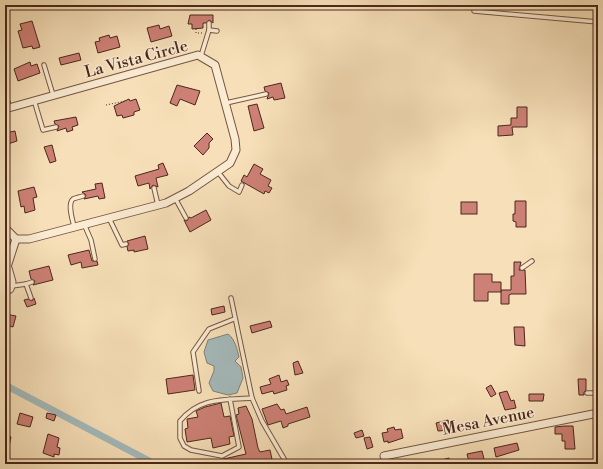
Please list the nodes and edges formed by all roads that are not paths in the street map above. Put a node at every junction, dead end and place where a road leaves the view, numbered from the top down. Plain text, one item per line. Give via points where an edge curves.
1 (474, 11) dead end
2 (598, 22) edge
3 (209, 23) dead end
4 (208, 31) junction
5 (217, 31) dead end
6 (201, 56) junction
7 (44, 65) dead end
8 (266, 94) dead end
9 (53, 95) junction
10 (5, 99) edge
11 (34, 100) junction
12 (226, 103) junction
13 (6, 108) edge
14 (56, 127) dead end
15 (217, 172) junction
16 (242, 185) dead end
17 (154, 188) dead end
18 (83, 196) dead end
19 (175, 198) junction
20 (158, 205) junction
21 (109, 218) junction
22 (186, 218) dead end
23 (84, 224) junction
24 (74, 227) junction
25 (5, 228) edge
26 (16, 238) junction
27 (126, 244) dead end
28 (95, 259) dead end
29 (532, 260) dead end
30 (522, 268) dead end
31 (6, 271) edge
32 (32, 282) dead end
33 (26, 284) junction
34 (12, 286) junction
35 (5, 291) edge
36 (31, 298) dead end
37 (231, 298) dead end
38 (234, 319) junction
39 (199, 391) dead end
40 (587, 393) dead end
41 (598, 393) edge
42 (252, 398) junction
43 (230, 399) junction
44 (598, 413) edge
45 (384, 456) dead end
46 (288, 464) edge

1 - 2 lane
3 - 4 lane
4 - 5 lane
4 - 6 lane
6 - 9 street, La Vista Circle
6 - 12 street, La Vista Circle via 215,65
7 - 9 lane
8 - 12 lane
9 - 11 street, La Vista Circle
10 - 13 street
11 - 13 street, La Vista Circle
11 - 14 lane via 42,130
12 - 15 street, La Vista Circle via 236,150 230,163
15 - 16 lane via 229,186 239,192
15 - 19 street, La Vista Circle
17 - 20 lane
18 - 24 lane via 71,202
19 - 20 street, La Vista Circle
19 - 22 lane
20 - 21 street, La Vista Circle
21 - 23 street, La Vista Circle
21 - 27 lane via 122,245
23 - 24 street, La Vista Circle
23 - 28 lane
24 - 26 street, La Vista Circle via 29,239
25 - 26 street
26 - 31 street
29 - 30 lane
31 - 34 street
32 - 33 lane
33 - 34 lane
33 - 36 lane
34 - 35 street
37 - 38 lane
38 - 39 lane via 209,330 193,352
38 - 42 lane
40 - 41 lane
42 - 43 lane
42 - 46 lane via 262,422
43 - 43 lane via 205,402 189,410 180,421 180,438 184,446 191,450 222,456 239,447
44 - 45 street, Mesa Avenue

